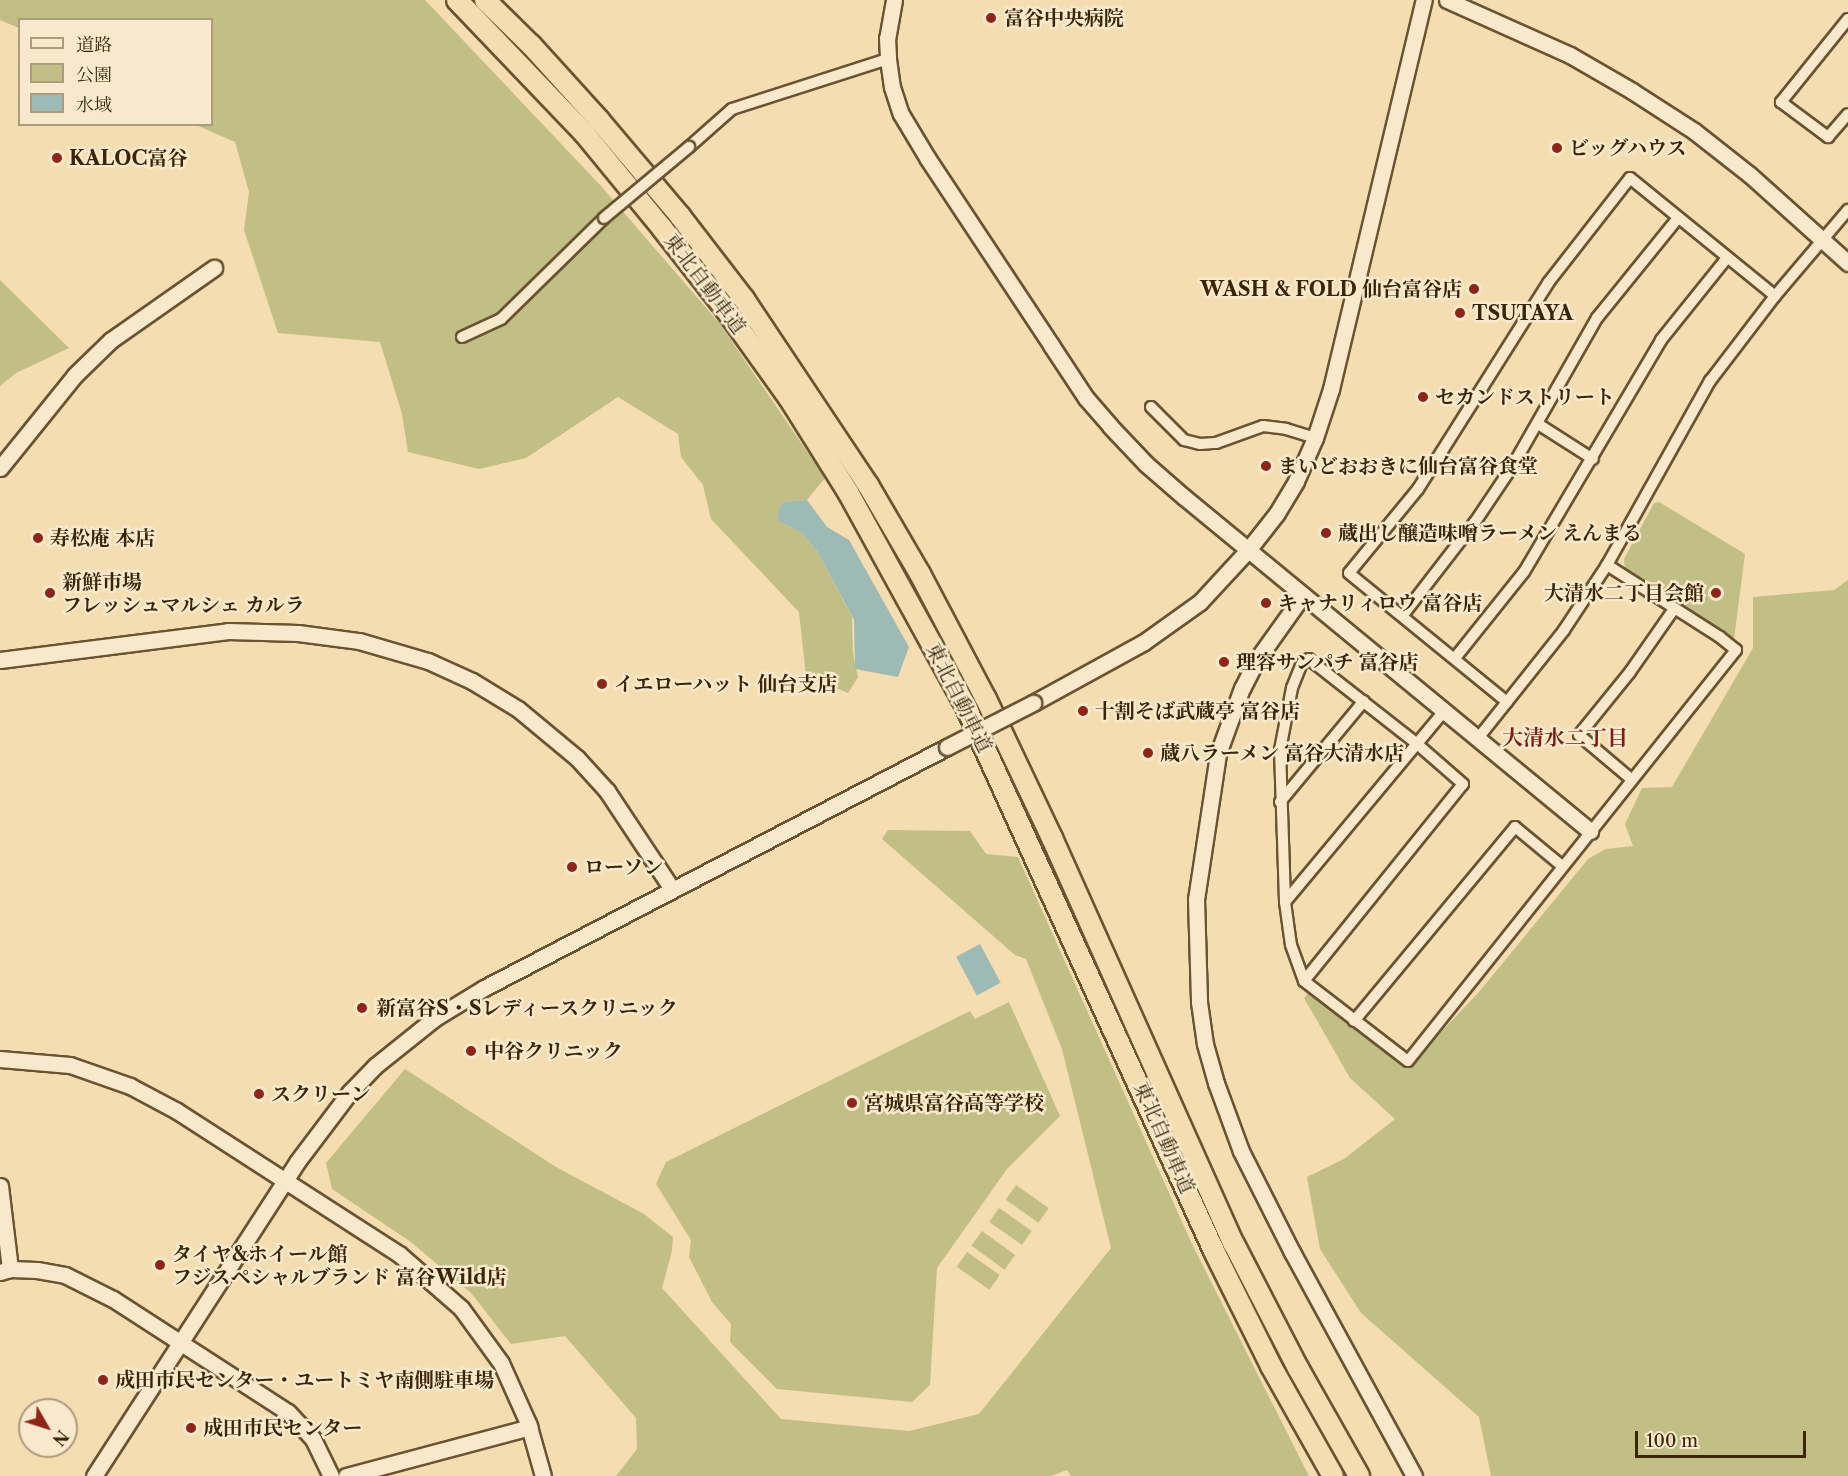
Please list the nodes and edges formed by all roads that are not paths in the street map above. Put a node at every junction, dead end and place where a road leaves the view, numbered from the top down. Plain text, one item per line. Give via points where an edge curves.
1 (457, 0) edge
2 (485, 0) edge
3 (894, 0) edge
4 (1424, 0) edge
5 (1447, 0) edge
6 (1848, 19) edge
7 (888, 59) junction
8 (1848, 114) edge
9 (1848, 210) edge
10 (1678, 218) junction
11 (1824, 239) junction
12 (1727, 258) junction
13 (1848, 263) edge
14 (214, 268) dead end
15 (1775, 296) junction
16 (462, 337) dead end
17 (1151, 407) dead end
18 (1538, 424) junction
19 (1315, 438) junction
20 (1593, 459) junction
21 (0, 468) edge
22 (1248, 550) junction
23 (1607, 565) junction
24 (1304, 595) junction
25 (1674, 609) junction
26 (1403, 615) junction
27 (1455, 658) junction
28 (0, 660) edge
29 (1364, 701) junction
30 (1508, 702) junction
31 (1445, 710) junction
32 (1479, 737) junction
33 (1416, 743) junction
34 (1631, 779) junction
35 (1280, 802) junction
36 (1590, 831) junction
37 (1562, 866) junction
38 (672, 890) junction
39 (1285, 902) junction
40 (1304, 981) junction
41 (1354, 1021) junction
42 (0, 1059) edge
43 (285, 1180) junction
44 (0, 1186) edge
45 (5, 1271) edge
46 (180, 1341) junction
47 (530, 1427) junction
48 (94, 1476) edge
49 (331, 1476) edge
50 (346, 1476) edge
51 (543, 1476) edge
52 (1333, 1476) edge
53 (1359, 1476) edge
54 (1414, 1476) edge

1 - 52 highway, 東北自動車道 via 584,133 662,228 775,379 848,492 966,707 1214,1251 1271,1366
2 - 53 highway, 東北自動車道 via 584,103 680,216 744,299 868,485 986,699 1234,1244
3 - 7 street via 887,38
4 - 19 street via 1331,389
5 - 11 street via 1570,55 1632,91 1694,131
6 - 8 street via 1781,102 1828,137
7 - 16 street, bridge via 732,109 604,218 501,319
7 - 22 street via 892,87 913,135 1086,398 1146,464
9 - 11 street
10 - 12 street
10 - 18 street via 1597,318
10 - 26 street via 1630,178 1548,283 1418,489 1349,573
11 - 13 street
11 - 15 street
12 - 15 street
12 - 20 street via 1665,334
14 - 21 street via 104,346 75,375
15 - 23 street via 1710,381
17 - 19 street via 1184,440 1200,444 1216,443 1263,426
18 - 20 street
18 - 26 street via 1475,522
19 - 22 street via 1291,489
20 - 27 street via 1524,572
22 - 24 street
22 - 38 street, bridge via 1200,602 1107,664
23 - 25 street
23 - 30 street
24 - 31 street
24 - 54 street via 1256,661 1218,754 1196,899 1199,1002 1205,1044 1241,1151
25 - 34 street via 1579,735
25 - 34 street via 1736,650
26 - 27 street
27 - 30 street
28 - 38 street via 228,632 298,633 359,641 428,661 472,681 518,709 577,758 607,790
29 - 33 street
29 - 35 street
29 - 35 street via 1309,659 1302,663 1284,723
30 - 32 street
31 - 32 street
31 - 33 street
32 - 36 street
33 - 39 street
33 - 40 street via 1463,784
34 - 36 street
35 - 39 street
36 - 37 street
37 - 41 street via 1515,827
37 - 41 street via 1408,1061
38 - 43 street via 544,955 435,1018 375,1066 350,1092
39 - 40 street via 1291,945
40 - 41 street
42 - 43 street via 70,1065 130,1086
43 - 46 street
43 - 47 street via 399,1254 461,1308 501,1363
44 - 45 street
45 - 46 street via 52,1272 77,1279
46 - 48 street
46 - 49 street via 295,1418 313,1438
47 - 50 street
47 - 51 street

